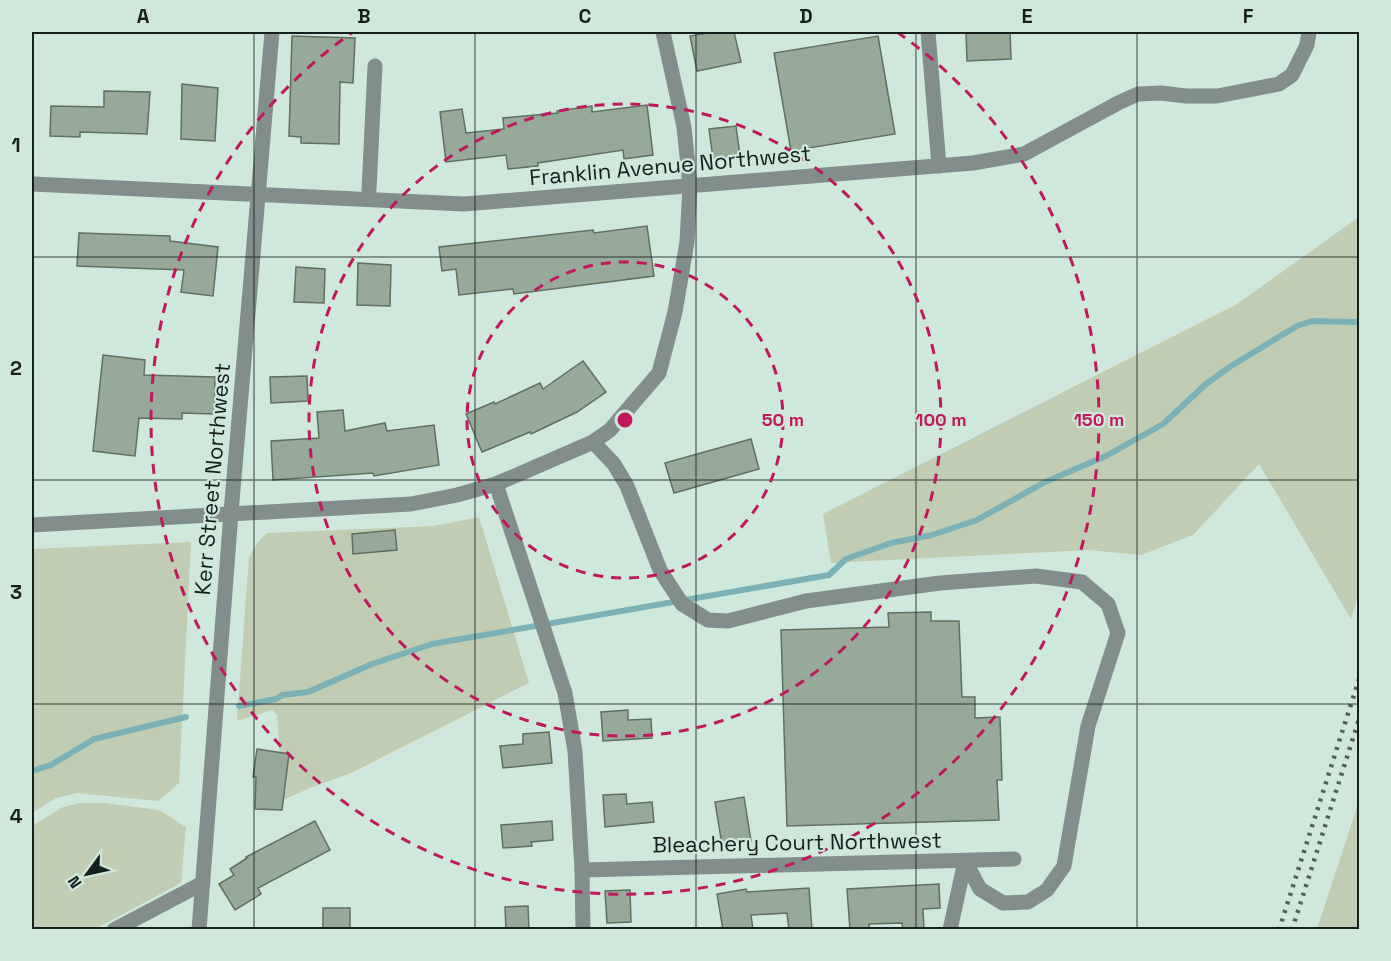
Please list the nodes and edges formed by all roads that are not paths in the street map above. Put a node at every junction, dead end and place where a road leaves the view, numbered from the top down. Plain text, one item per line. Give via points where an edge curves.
1 (272, 32) edge
2 (663, 32) edge
3 (928, 32) edge
4 (1309, 32) edge
5 (375, 66) dead end
6 (939, 166) junction
7 (32, 184) edge
8 (690, 186) junction
9 (369, 190) dead end
10 (260, 195) junction
11 (593, 442) junction
12 (496, 484) junction
13 (231, 513) junction
14 (32, 525) edge
15 (1014, 859) dead end
16 (966, 861) junction
17 (582, 870) junction
18 (202, 883) junction
19 (114, 930) edge
20 (199, 930) edge
21 (583, 930) edge
22 (950, 930) edge

1 - 10 street, Kerr Street Northwest
2 - 8 street via 684,127
3 - 6 street
4 - 6 street, Franklin Avenue Northwest via 1292,75 1279,84 1216,96 1138,94 1024,154
5 - 9 street
6 - 8 street, Franklin Avenue Northwest
7 - 10 street, Franklin Avenue Northwest
8 - 10 street, Franklin Avenue Northwest via 464,204
8 - 11 street via 685,254 659,373 610,430
10 - 13 street, Kerr Street Northwest
11 - 12 street
11 - 16 street via 614,464 627,486 660,570 682,604 708,620 728,621 817,600 940,583 1036,576 1082,582 1108,604 1118,633 1088,726 1064,866 1047,890 1028,902 1003,903 980,889
12 - 13 street via 411,504
12 - 17 street via 565,693 575,751
13 - 14 street
13 - 18 street, Kerr Street Northwest
15 - 16 street, Bleachery Court Northwest
16 - 17 street, Bleachery Court Northwest
16 - 22 street
17 - 21 street
18 - 19 street
18 - 20 street, Kerr Street Northwest

